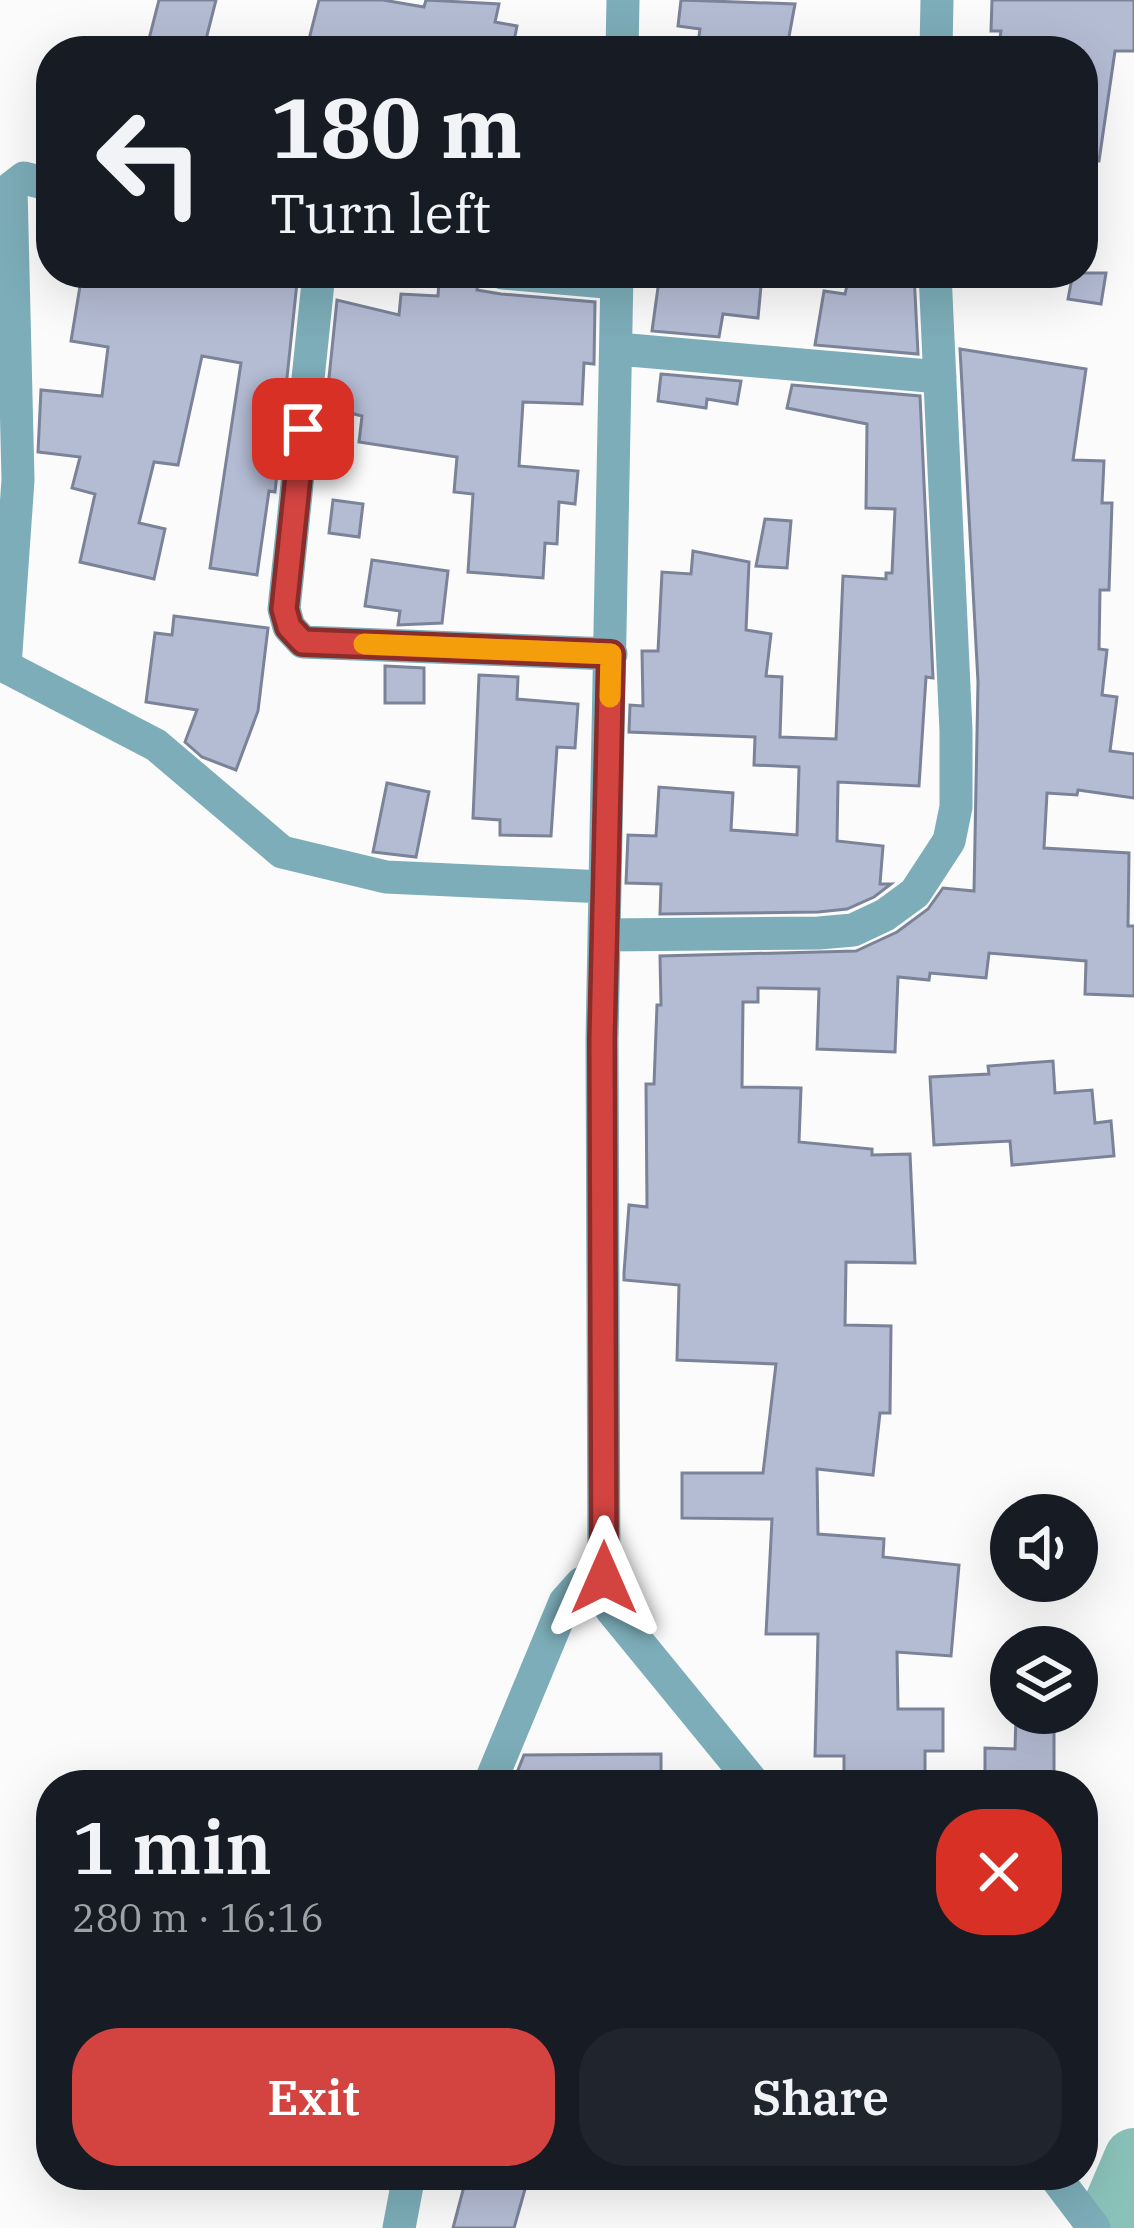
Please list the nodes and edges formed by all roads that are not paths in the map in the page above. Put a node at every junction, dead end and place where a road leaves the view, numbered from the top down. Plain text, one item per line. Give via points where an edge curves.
1 (623, 0) edge
2 (937, 0) edge
3 (622, 36) edge
4 (936, 36) edge
5 (36, 181) edge
6 (317, 288) edge
7 (617, 288) edge
8 (936, 288) edge
9 (618, 349) junction
10 (940, 376) junction
11 (611, 654) junction
12 (2, 665) edge
13 (604, 887) junction
14 (608, 935) junction
15 (604, 1578) junction
16 (494, 1770) edge
17 (743, 1770) edge
18 (406, 2190) edge
19 (1065, 2190) edge
20 (1086, 2217) edge
21 (399, 2228) edge

1 - 3 street
2 - 4 street
5 - 12 street via 24,178 11,188 18,480
6 - 11 street via 284,609 296,638
7 - 9 street
8 - 10 street
9 - 10 street
9 - 11 street
10 - 14 street via 956,806 939,861 915,893 853,930
11 - 13 street
12 - 13 street via 156,745 282,852 386,878
13 - 14 street
14 - 15 street
15 - 16 street via 582,1583 565,1602
15 - 17 street via 611,1609
18 - 21 street
19 - 20 street

